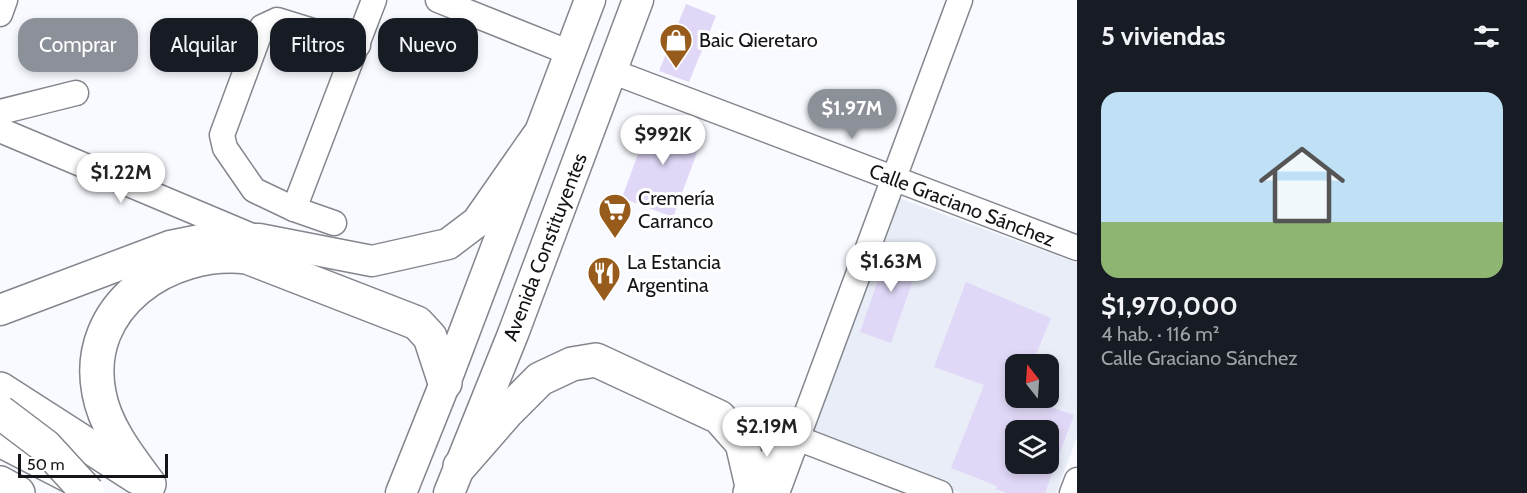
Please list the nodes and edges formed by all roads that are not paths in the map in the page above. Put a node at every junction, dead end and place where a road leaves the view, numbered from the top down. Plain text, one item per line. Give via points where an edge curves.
1 (374, 0) edge
2 (438, 0) edge
3 (590, 0) edge
4 (638, 0) edge
5 (960, 0) edge
6 (366, 22) edge
7 (270, 23) edge
8 (570, 53) junction
9 (611, 71) junction
10 (347, 72) edge
11 (76, 93) dead end
12 (0, 112) edge
13 (0, 130) edge
14 (537, 136) junction
15 (893, 178) junction
16 (294, 209) junction
17 (334, 223) dead end
18 (259, 239) junction
19 (1077, 248) edge
20 (0, 310) edge
21 (445, 383) junction
22 (0, 389) edge
23 (0, 412) edge
24 (797, 438) junction
25 (0, 440) edge
26 (454, 479) edge
27 (1077, 480) edge
28 (0, 483) edge
29 (155, 489) edge
30 (760, 491) edge
31 (18, 493) edge
32 (88, 493) edge
33 (104, 493) edge
34 (401, 493) edge
35 (940, 493) edge
36 (1072, 493) edge

1 - 6 street
2 - 8 street
3 - 8 main road
4 - 9 main road, Avenida Constituyentes
5 - 15 street
7 - 16 street via 262,27 222,135 225,148 254,190
8 - 14 main road
9 - 15 street, Calle Graciano Sánchez
9 - 26 main road, Avenida Constituyentes via 518,323
10 - 16 street
11 - 12 street
13 - 18 street
14 - 18 main road via 477,222 448,244 372,261
14 - 21 main road
15 - 19 street, Calle Graciano Sánchez
15 - 24 street
16 - 17 street
18 - 20 main road via 210,238 170,246
21 - 29 highway via 430,338 417,323 247,257 194,260 161,273 120,305 102,336 98,354 103,410 123,447
21 - 34 main road
22 - 29 highway
23 - 32 highway, bridge via 45,446
24 - 30 highway
24 - 35 street
25 - 33 highway
26 - 30 highway via 508,411 540,379 572,364 597,360 719,417 742,443
27 - 36 street
28 - 31 highway

